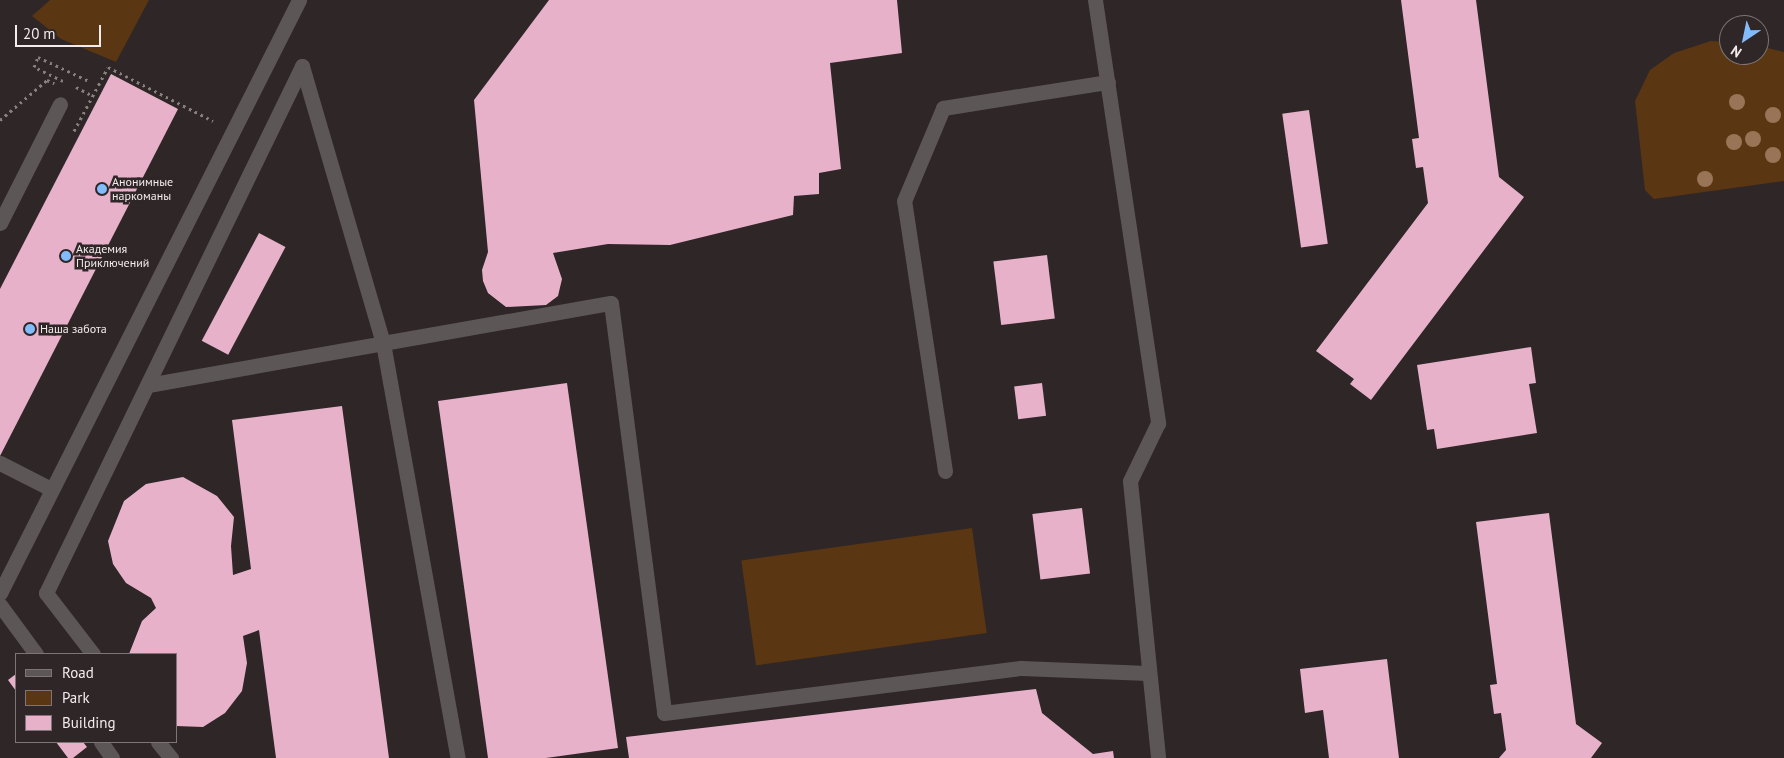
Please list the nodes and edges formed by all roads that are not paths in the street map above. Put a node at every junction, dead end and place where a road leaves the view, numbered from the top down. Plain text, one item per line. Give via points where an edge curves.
1 (299, 0) edge
2 (1095, 0) edge
3 (1108, 82) junction
4 (60, 104) dead end
5 (0, 223) edge
6 (382, 343) junction
7 (148, 385) junction
8 (0, 463) edge
9 (945, 471) dead end
10 (51, 489) junction
11 (0, 594) edge
12 (0, 605) edge
13 (35, 653) edge
14 (92, 653) edge
15 (1148, 673) junction
16 (101, 743) edge
17 (159, 743) edge
18 (112, 758) edge
19 (171, 758) edge
20 (458, 758) edge
21 (1158, 758) edge

1 - 10 lane
2 - 3 lane
3 - 9 lane via 943,108 904,201
3 - 15 lane via 1158,423 1130,481
4 - 5 lane
6 - 7 lane
6 - 7 lane via 302,66
6 - 15 lane via 612,303 664,713 1021,668
6 - 20 lane
7 - 14 lane via 46,593
8 - 10 lane
10 - 11 lane
12 - 13 lane
15 - 21 lane
16 - 18 lane
17 - 19 lane

